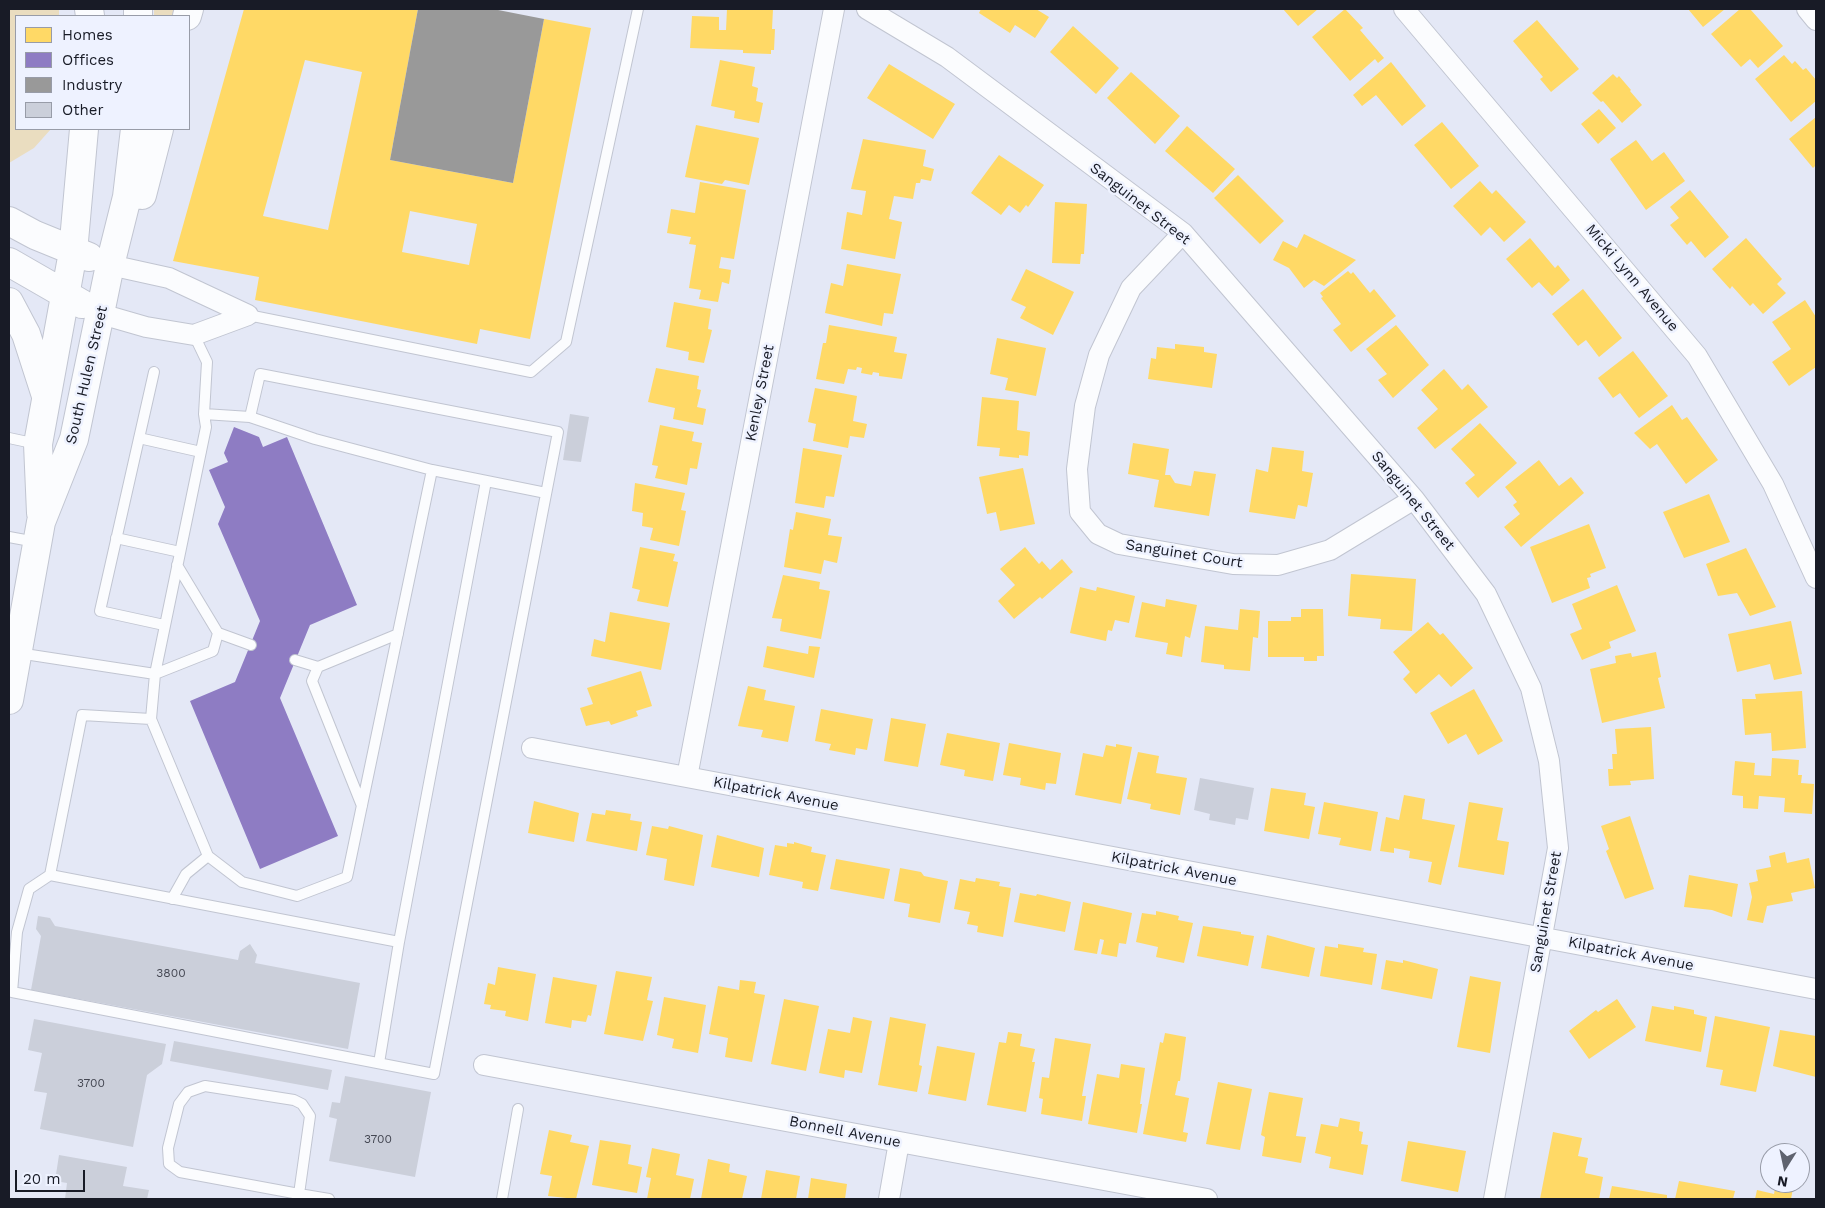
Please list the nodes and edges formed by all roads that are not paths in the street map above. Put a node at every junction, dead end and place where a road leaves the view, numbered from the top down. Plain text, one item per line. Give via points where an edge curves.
1 (638, 9) edge
2 (834, 9) edge
3 (867, 9) edge
4 (1404, 9) edge
5 (1807, 9) edge
6 (1816, 20) edge
7 (84, 130) edge
8 (135, 130) edge
9 (159, 130) edge
10 (9, 221) edge
11 (1183, 233) junction
12 (73, 252) junction
13 (9, 262) edge
14 (110, 264) junction
15 (66, 296) junction
16 (9, 302) edge
17 (101, 314) junction
18 (248, 315) junction
19 (194, 335) junction
20 (154, 372) dead end
21 (47, 398) junction
22 (204, 414) junction
23 (250, 416) junction
24 (9, 438) edge
25 (139, 438) junction
26 (38, 444) junction
27 (200, 452) junction
28 (432, 470) junction
29 (486, 481) junction
30 (546, 493) junction
31 (1414, 499) junction
32 (39, 532) junction
33 (9, 537) edge
34 (116, 538) junction
35 (180, 552) junction
36 (177, 564) junction
37 (1816, 578) edge
38 (164, 625) junction
39 (218, 633) junction
40 (398, 634) junction
41 (250, 645) dead end
42 (17, 653) junction
43 (295, 660) dead end
44 (318, 667) junction
45 (154, 674) junction
46 (9, 700) edge
47 (151, 718) junction
48 (532, 748) dead end
49 (687, 777) junction
50 (362, 807) junction
51 (208, 856) junction
52 (50, 875) junction
53 (172, 899) junction
54 (1543, 938) junction
55 (400, 942) junction
56 (1816, 989) edge
57 (379, 1063) junction
58 (484, 1065) dead end
59 (518, 1109) dead end
60 (899, 1142) junction
61 (299, 1194) junction
62 (329, 1199) edge
63 (502, 1199) edge
64 (889, 1199) edge
65 (1207, 1199) edge
66 (1494, 1199) edge

1 - 18 lane via 566,342 531,372
2 - 49 street, Kenley Street
3 - 11 street, Sanguinet Street via 947,57
4 - 37 street, Micki Lynn Avenue via 1697,356 1773,484
5 - 6 street
7 - 12 main road
8 - 14 main road, South Hulen Street via 127,197
9 - 14 main road via 140,205
10 - 12 main road
11 - 31 street, Sanguinet Street
11 - 31 street, Sanguinet Court via 1131,288 1100,355 1085,406 1077,469 1080,512 1098,534 1119,544 1214,561 1278,565 1330,550
12 - 14 main road
12 - 15 main road
13 - 15 main road
14 - 17 main road, South Hulen Street
14 - 18 street via 169,278
15 - 17 main road
15 - 21 main road
16 - 21 main road via 26,334
17 - 19 street via 146,327
17 - 32 main road, South Hulen Street via 74,439
18 - 19 street
19 - 22 lane via 207,362
20 - 25 lane
21 - 26 main road
22 - 23 lane
22 - 27 lane via 206,427
23 - 28 lane via 315,439
23 - 30 lane via 260,374 558,432
24 - 26 lane
25 - 27 lane
25 - 34 lane
26 - 32 main road
27 - 35 lane
28 - 29 lane
28 - 40 lane
29 - 30 lane
29 - 55 lane
30 - 57 lane via 434,1074
31 - 54 street, Sanguinet Street via 1486,594 1530,688 1549,761 1558,848
32 - 33 lane
32 - 42 main road
34 - 35 lane
34 - 38 lane via 100,610
35 - 36 lane
36 - 38 lane
36 - 39 lane
38 - 45 lane
39 - 41 lane
39 - 45 lane via 213,651
40 - 44 lane
40 - 50 lane
42 - 45 lane
42 - 46 main road
43 - 44 lane
44 - 50 lane via 312,681
45 - 47 lane
47 - 51 lane
47 - 52 lane via 82,715
48 - 49 street, Kilpatrick Avenue
49 - 54 street, Kilpatrick Avenue
50 - 51 lane via 347,877 297,896 242,882
51 - 53 lane via 186,874
52 - 53 lane
52 - 57 lane via 29,889 17,932 12,992
53 - 55 lane
54 - 56 street, Kilpatrick Avenue
54 - 66 street, Sanguinet Street
55 - 57 lane
58 - 60 street, Bonnell Avenue
59 - 63 lane
60 - 64 street
60 - 65 street, Bonnell Avenue
61 - 61 lane via 180,1172 169,1164 168,1148 179,1104 188,1092 205,1086 302,1104 310,1116
61 - 62 lane

